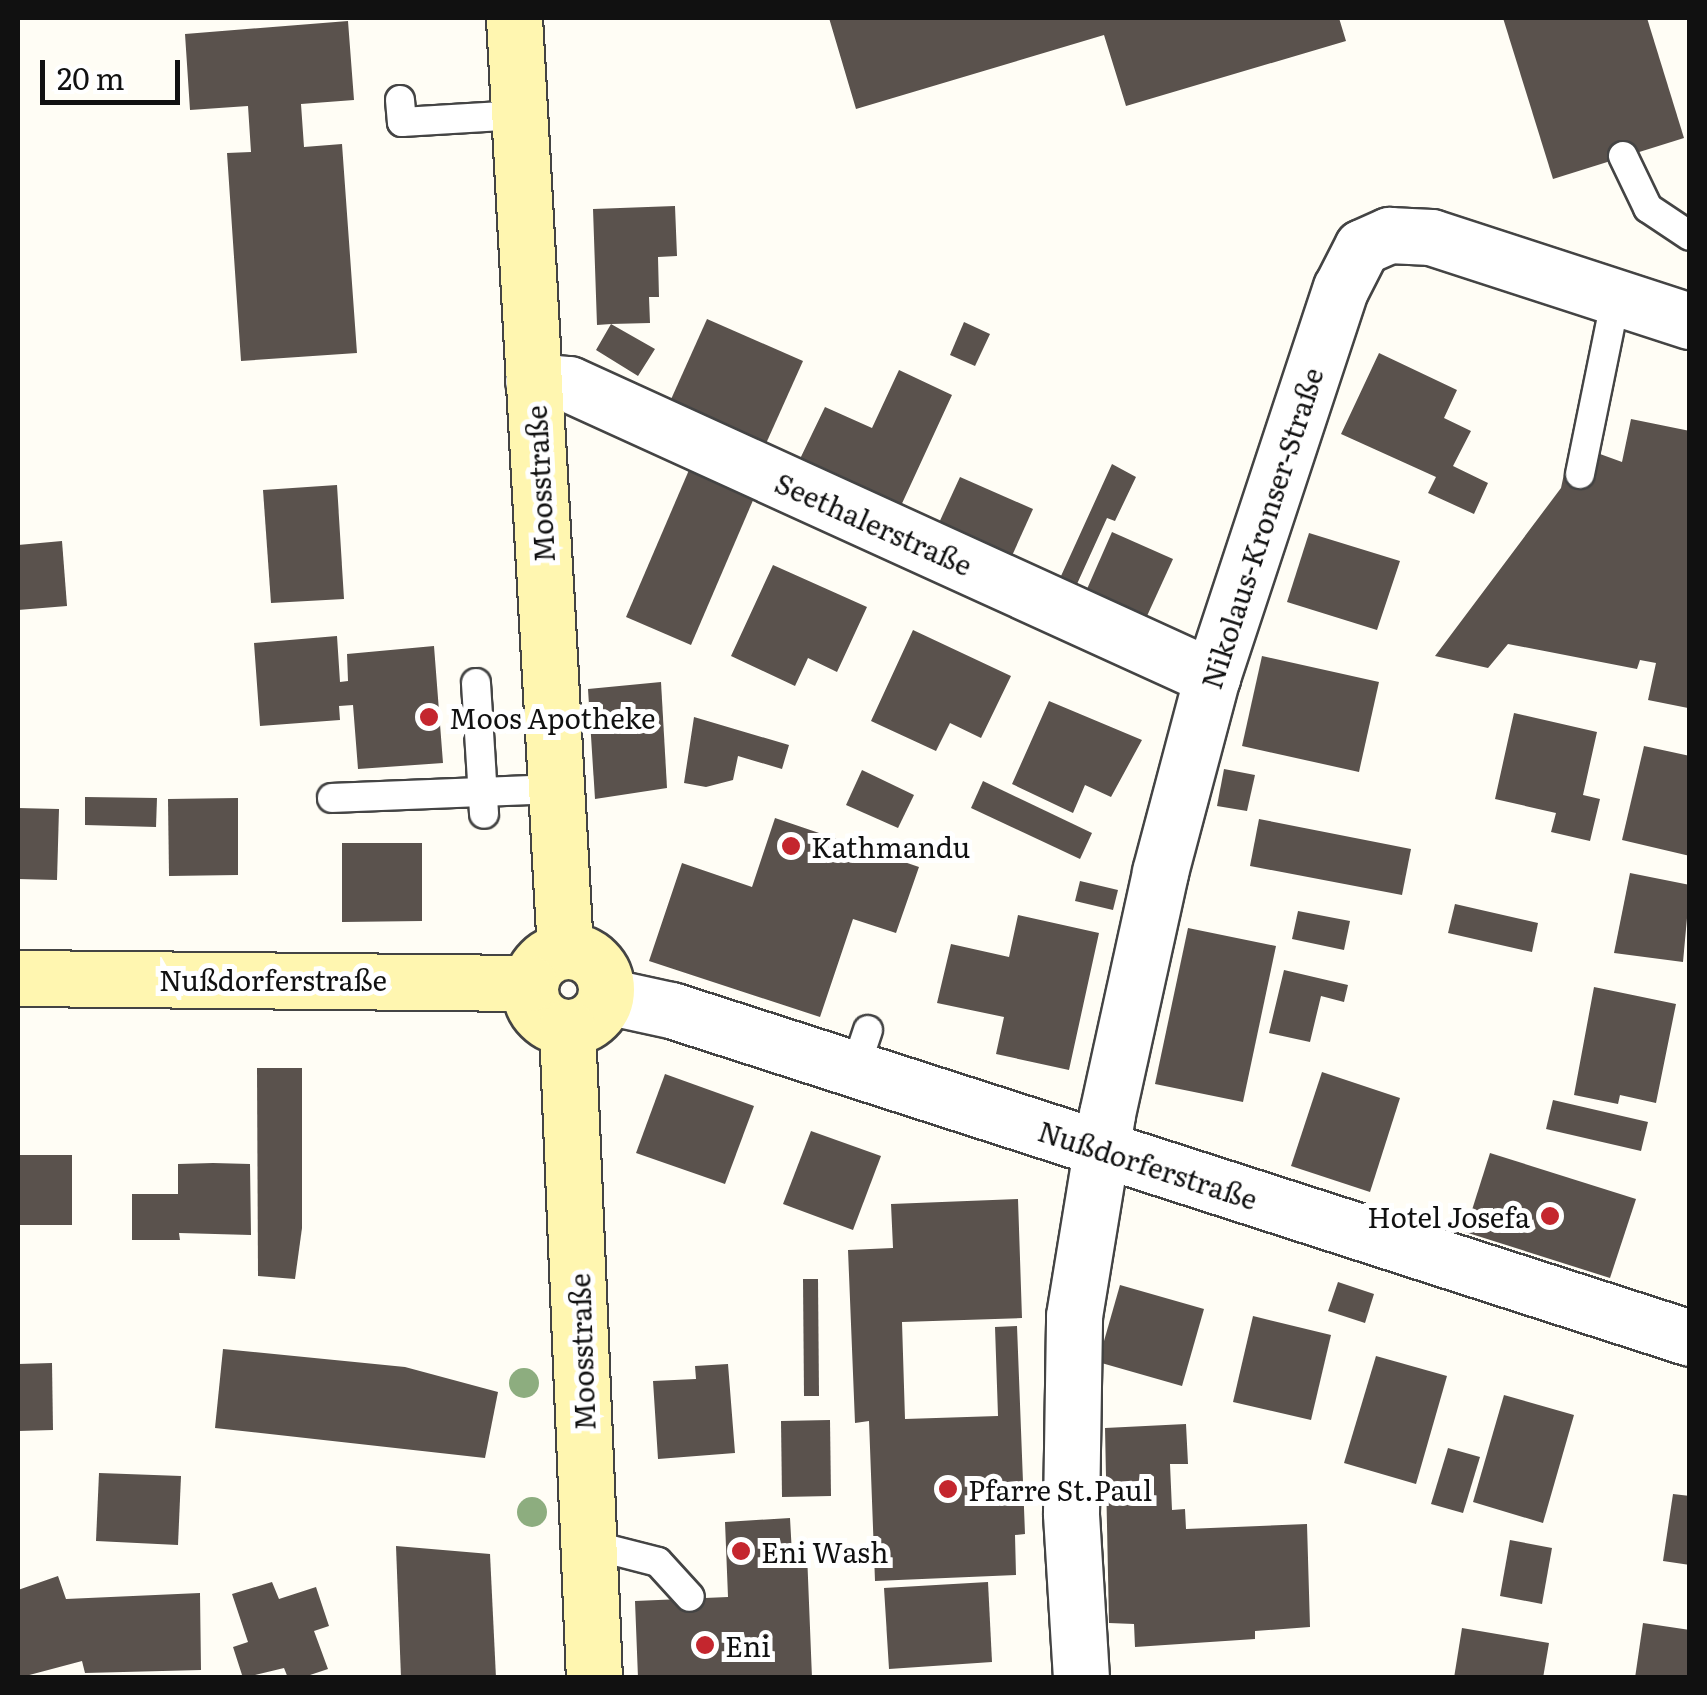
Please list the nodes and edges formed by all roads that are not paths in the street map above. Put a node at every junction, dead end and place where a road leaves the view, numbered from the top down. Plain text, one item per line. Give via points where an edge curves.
1 (514, 18) edge
2 (400, 100) dead end
3 (519, 114) junction
4 (1624, 156) dead end
5 (1690, 236) edge
6 (1616, 297) junction
7 (1690, 321) edge
8 (534, 381) junction
9 (1580, 474) dead end
10 (1212, 677) junction
11 (476, 684) dead end
12 (555, 788) junction
13 (332, 798) dead end
14 (483, 803) junction
15 (547, 968) junction
16 (18, 978) edge
17 (586, 1011) junction
18 (1101, 1149) junction
19 (1690, 1338) edge
20 (588, 1544) junction
21 (690, 1597) dead end
22 (594, 1678) edge
23 (1081, 1678) edge

1 - 3 street, Moosstraße
2 - 3 lane via 402,122
3 - 8 street, Moosstraße
4 - 5 lane via 1648,208
6 - 7 street, Nikolaus-Kronser-Straße
6 - 9 lane
6 - 10 street, Nikolaus-Kronser-Straße via 1431,237 1389,235 1362,247 1274,477
8 - 10 street, Seethalerstraße via 569,384
8 - 12 street, Moosstraße
10 - 18 street, Nikolaus-Kronser-Straße via 1164,856
11 - 14 lane
12 - 14 lane
12 - 15 street, Moosstraße
13 - 14 lane
15 - 16 street, Nußdorferstraße
15 - 17 street, Moosstraße via 588,956 603,973
17 - 18 street, Nußdorferstraße via 861,1049
17 - 20 street, Moosstraße
18 - 19 street, Nußdorferstraße
18 - 23 street, Nikolaus-Kronser-Straße via 1074,1316 1070,1513
20 - 21 lane via 658,1562
20 - 22 street, Moosstraße

